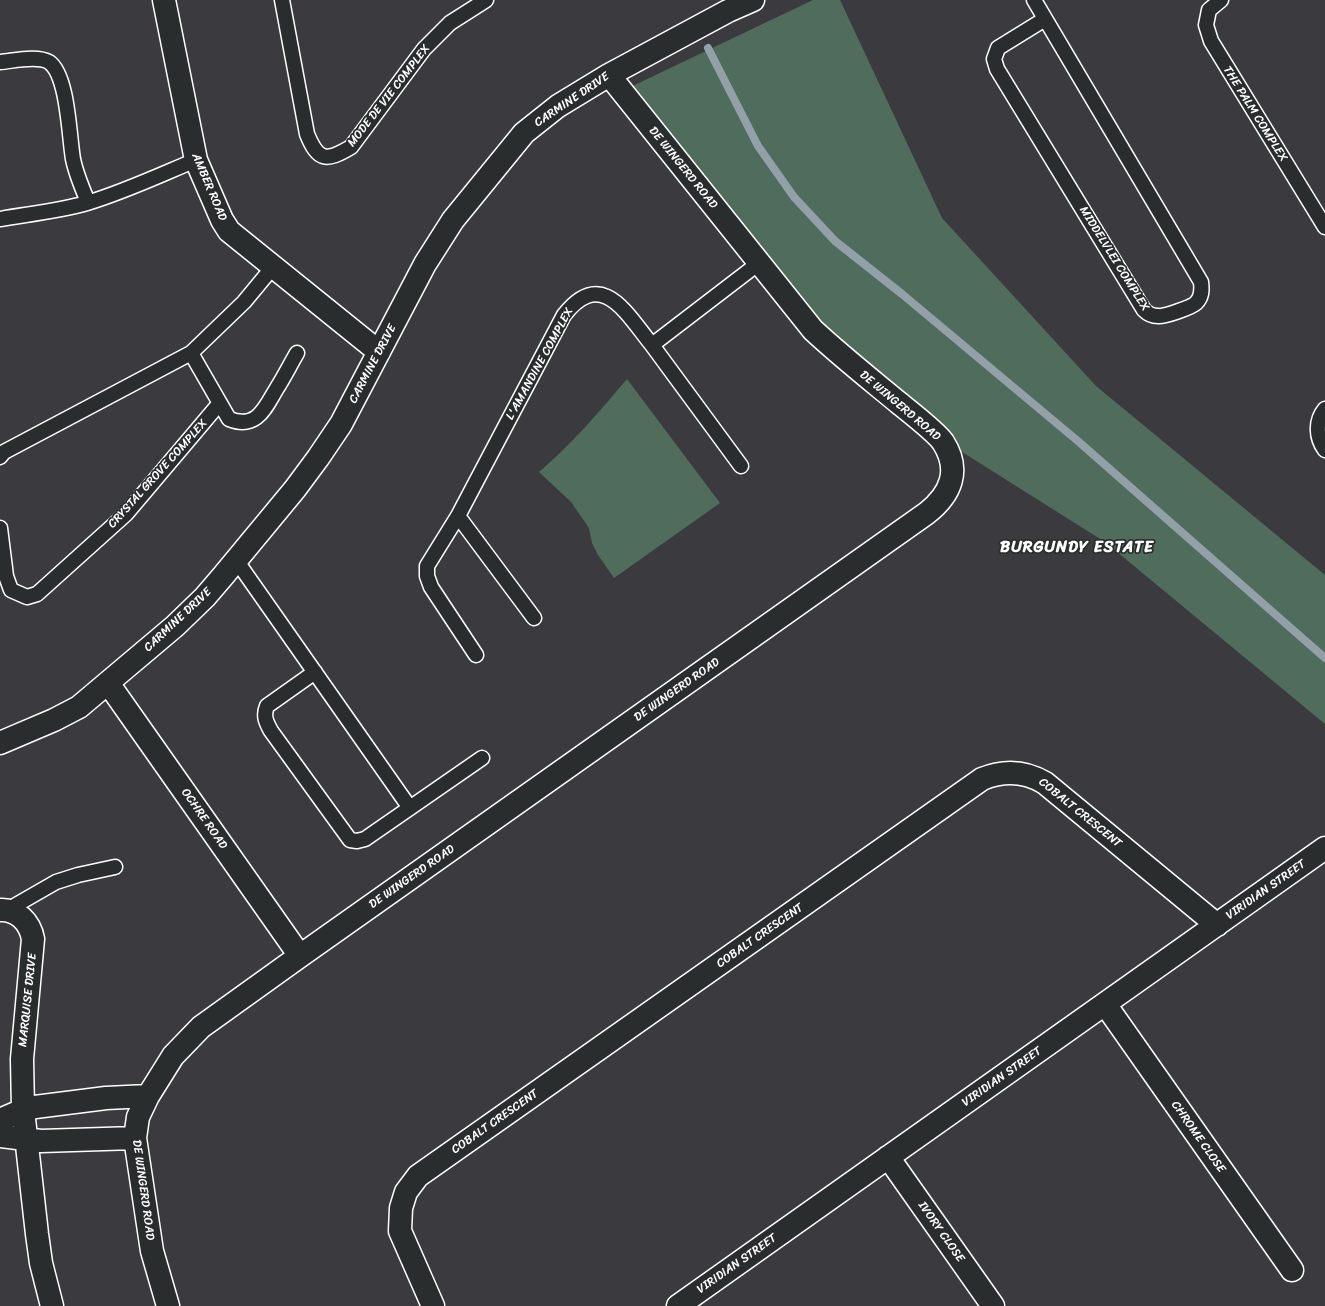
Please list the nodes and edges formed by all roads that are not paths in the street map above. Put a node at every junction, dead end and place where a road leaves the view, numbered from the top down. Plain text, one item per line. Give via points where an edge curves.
1 (164, 0) edge
2 (282, 0) edge
3 (486, 0) edge
4 (753, 0) edge
5 (1034, 0) edge
6 (1221, 0) edge
7 (1045, 18) junction
8 (0, 62) edge
9 (608, 75) junction
10 (196, 160) junction
11 (88, 202) junction
12 (0, 219) edge
13 (1325, 227) edge
14 (760, 263) junction
15 (273, 267) junction
16 (652, 345) junction
17 (380, 352) junction
18 (297, 353) dead end
19 (191, 354) junction
20 (220, 404) junction
21 (1325, 408) edge
22 (1325, 450) edge
23 (0, 457) edge
24 (741, 466) dead end
25 (458, 516) junction
26 (0, 528) edge
27 (236, 560) junction
28 (534, 618) dead end
29 (476, 655) dead end
30 (315, 672) junction
31 (108, 683) junction
32 (0, 743) edge
33 (482, 758) dead end
34 (410, 808) junction
35 (1324, 851) edge
36 (115, 867) dead end
37 (5, 910) edge
38 (1217, 925) junction
39 (300, 956) junction
40 (1104, 1004) junction
41 (148, 1096) junction
42 (23, 1110) junction
43 (0, 1120) edge
44 (0, 1136) edge
45 (135, 1138) junction
46 (25, 1139) junction
47 (888, 1157) junction
48 (1292, 1270) dead end
49 (52, 1306) edge
50 (168, 1306) edge
51 (433, 1306) edge
52 (678, 1306) edge
53 (994, 1306) edge

1 - 10 street, AMBER ROAD
2 - 3 lane, MODE DE VIE COMPLEX via 307,134 314,150 324,156 336,156 351,147 424,49 450,24
4 - 9 street, CARMINE DRIVE
5 - 7 lane, MIDDELVLEI COMPLEX
6 - 13 lane, THE PALM COMPLEX via 1208,10 1206,25 1211,40
7 - 7 lane, MIDDELVLEI COMPLEX via 1201,282 1200,298 1195,304 1160,317 1144,310 997,68 994,59 998,48
8 - 11 lane via 39,59 56,69 62,88 73,160
9 - 14 street, DE WINGERD ROAD
9 - 17 street, CARMINE DRIVE via 558,106 524,133 490,173 453,220 425,264
10 - 11 lane
10 - 15 street, AMBER ROAD via 229,231
11 - 12 lane via 48,212
14 - 16 lane
14 - 39 street, DE WINGERD ROAD via 813,330 845,360 942,440 952,463 952,474 950,486 941,503
15 - 17 street, AMBER ROAD
15 - 19 lane via 244,302
16 - 24 lane, L'AMANDINE COMPLEX
16 - 25 lane, L'AMANDINE COMPLEX via 618,303 608,296 590,295 575,302 564,315
17 - 27 street, CARMINE DRIVE via 341,424 296,490
18 - 20 lane via 257,418 239,423 230,419
19 - 20 lane
19 - 23 lane via 4,452
20 - 26 lane, CRYSTAL GROVE COMPLEX via 126,514 38,594 27,597 11,590 6,576
21 - 22 lane via 1318,431
25 - 28 lane
25 - 29 lane, L'AMANDINE COMPLEX via 432,556 427,566 427,576 431,587
27 - 30 lane
27 - 31 street, CARMINE DRIVE via 190,612
30 - 34 lane
30 - 34 lane via 267,706 264,714 271,731 350,840 365,839
31 - 32 street, CARMINE DRIVE via 79,707
31 - 39 street, OCHRE ROAD
33 - 34 lane
35 - 38 street, VIRIDIAN STREET
36 - 37 lane via 56,882
37 - 42 street, MARQUISE DRIVE via 22,918 32,931 33,939 22,1060
38 - 40 street, VIRIDIAN STREET
38 - 51 street, COBALT CRESCENT via 1046,783 1027,774 994,774 982,779 418,1176 406,1192 399,1222 400,1231
39 - 41 street, DE WINGERD ROAD via 201,1027 173,1056
40 - 47 street, VIRIDIAN STREET
40 - 48 street, CHROME CLOSE
41 - 42 street via 100,1099
41 - 45 street, DE WINGERD ROAD via 138,1117
42 - 43 street
42 - 46 street, MARQUISE DRIVE
44 - 46 street
45 - 46 street via 41,1141
45 - 50 street, DE WINGERD ROAD via 152,1251
46 - 49 street, MARQUISE DRIVE via 41,1263
47 - 52 street, VIRIDIAN STREET
47 - 53 street, IVORY CLOSE

